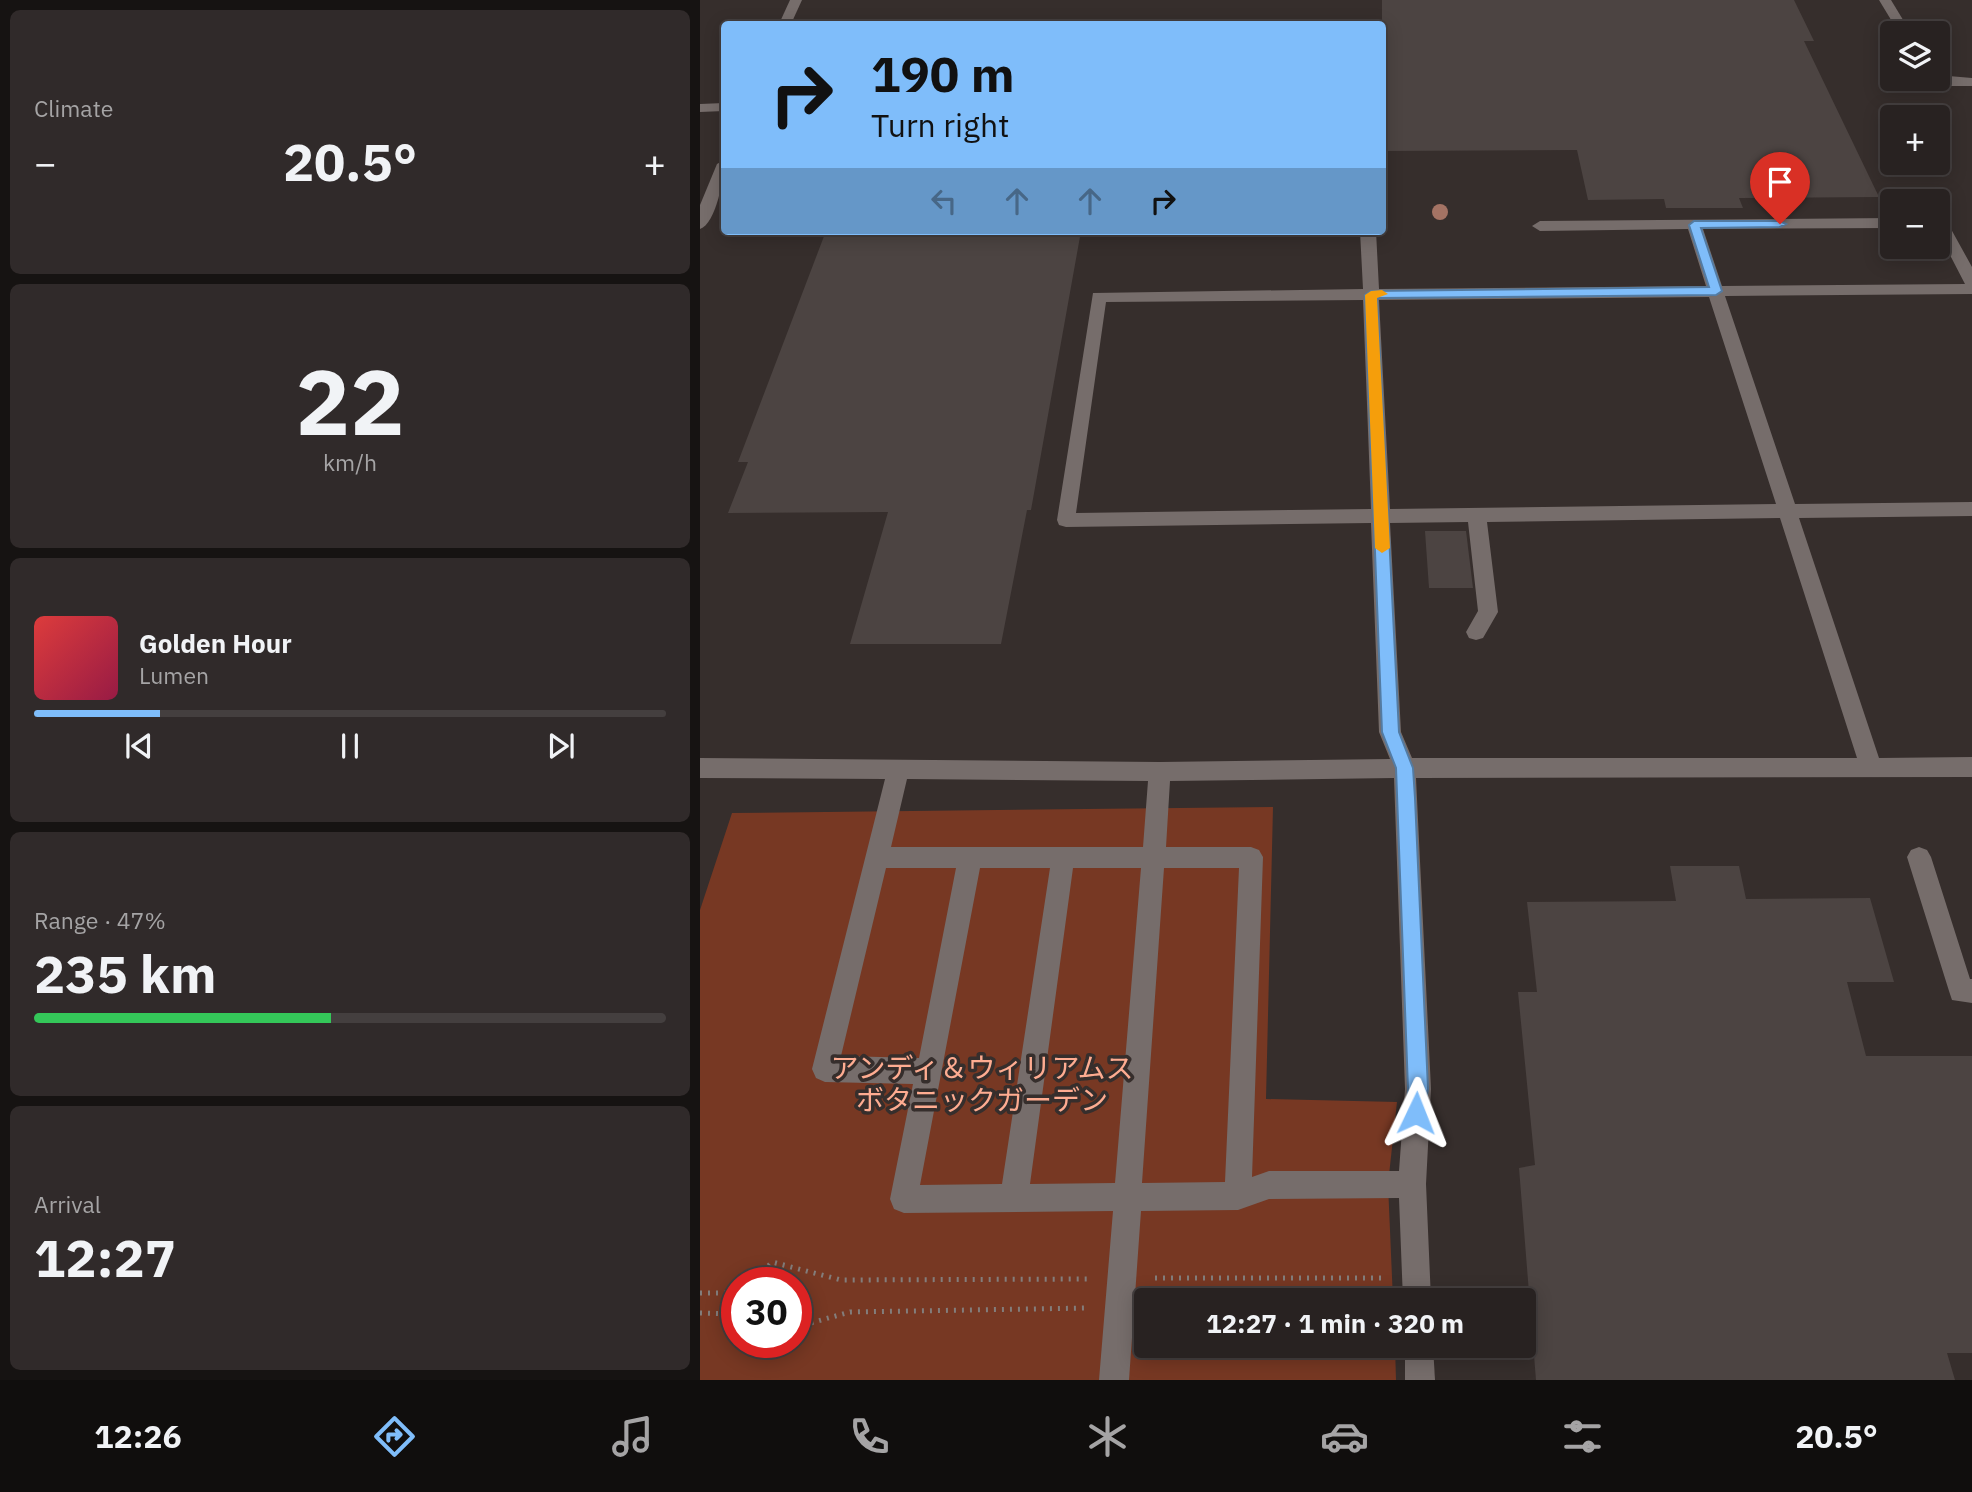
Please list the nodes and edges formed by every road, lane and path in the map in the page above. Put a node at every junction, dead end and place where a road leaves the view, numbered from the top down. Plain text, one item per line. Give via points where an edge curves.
1 (796, 0) edge
2 (1885, 0) edge
3 (786, 21) edge
4 (1898, 21) edge
5 (1950, 82) edge
6 (1972, 82) edge
7 (721, 107) edge
8 (700, 108) edge
9 (721, 172) edge
10 (1880, 223) edge
11 (700, 224) edge
12 (1694, 225) junction
13 (1540, 226) dead end
14 (1368, 235) edge
15 (1950, 240) edge
16 (1972, 282) edge
17 (1972, 289) edge
18 (1716, 291) junction
19 (1371, 295) junction
20 (1972, 509) edge
21 (1788, 511) junction
22 (1477, 515) junction
23 (1381, 516) junction
24 (1476, 632) dead end
25 (1871, 767) junction
26 (1972, 767) edge
27 (700, 768) edge
28 (1405, 768) junction
29 (898, 771) junction
30 (1160, 772) junction
31 (1063, 857) junction
32 (1153, 857) junction
33 (1919, 857) dead end
34 (876, 858) junction
35 (970, 858) junction
36 (1972, 991) edge
37 (930, 1071) junction
38 (1412, 1184) junction
39 (1238, 1196) junction
40 (1128, 1197) junction
41 (1014, 1198) junction
42 (767, 1267) edge
43 (792, 1267) edge
44 (812, 1272) edge
45 (1123, 1279) junction
46 (1388, 1288) edge
47 (1417, 1288) edge
48 (700, 1293) edge
49 (721, 1293) edge
50 (1120, 1307) junction
51 (700, 1313) edge
52 (721, 1314) edge
53 (812, 1323) edge
54 (1419, 1358) edge
55 (1114, 1380) edge
56 (1420, 1380) edge

1 - 3 street
2 - 4 street
5 - 6 street
7 - 8 street
9 - 11 street
10 - 12 street
12 - 13 street
12 - 18 street
14 - 19 street
15 - 16 street
17 - 18 street
18 - 19 street
18 - 21 street
19 - 23 street
19 - 23 street via 1099,297 1066,520
20 - 21 street
21 - 22 street
21 - 25 street
22 - 23 street
22 - 24 street via 1488,612
23 - 28 street via 1391,732
25 - 26 street
25 - 28 street
27 - 29 street
28 - 30 street
28 - 38 street via 1418,1089
29 - 30 street
29 - 34 street
30 - 32 street
31 - 32 street
31 - 35 street
31 - 41 street
32 - 39 street via 1251,857
32 - 40 street
33 - 36 street via 1961,991
34 - 35 street
34 - 37 street via 825,1069
35 - 37 street
37 - 41 street via 904,1199
38 - 39 street via 1269,1185
38 - 47 street
39 - 40 street
40 - 41 street
40 - 45 street
42 - 43 path via 772,1262
44 - 45 path via 841,1279
45 - 46 path
45 - 50 street
48 - 49 path
50 - 53 path via 850,1312
50 - 55 street
51 - 52 path
54 - 56 street

